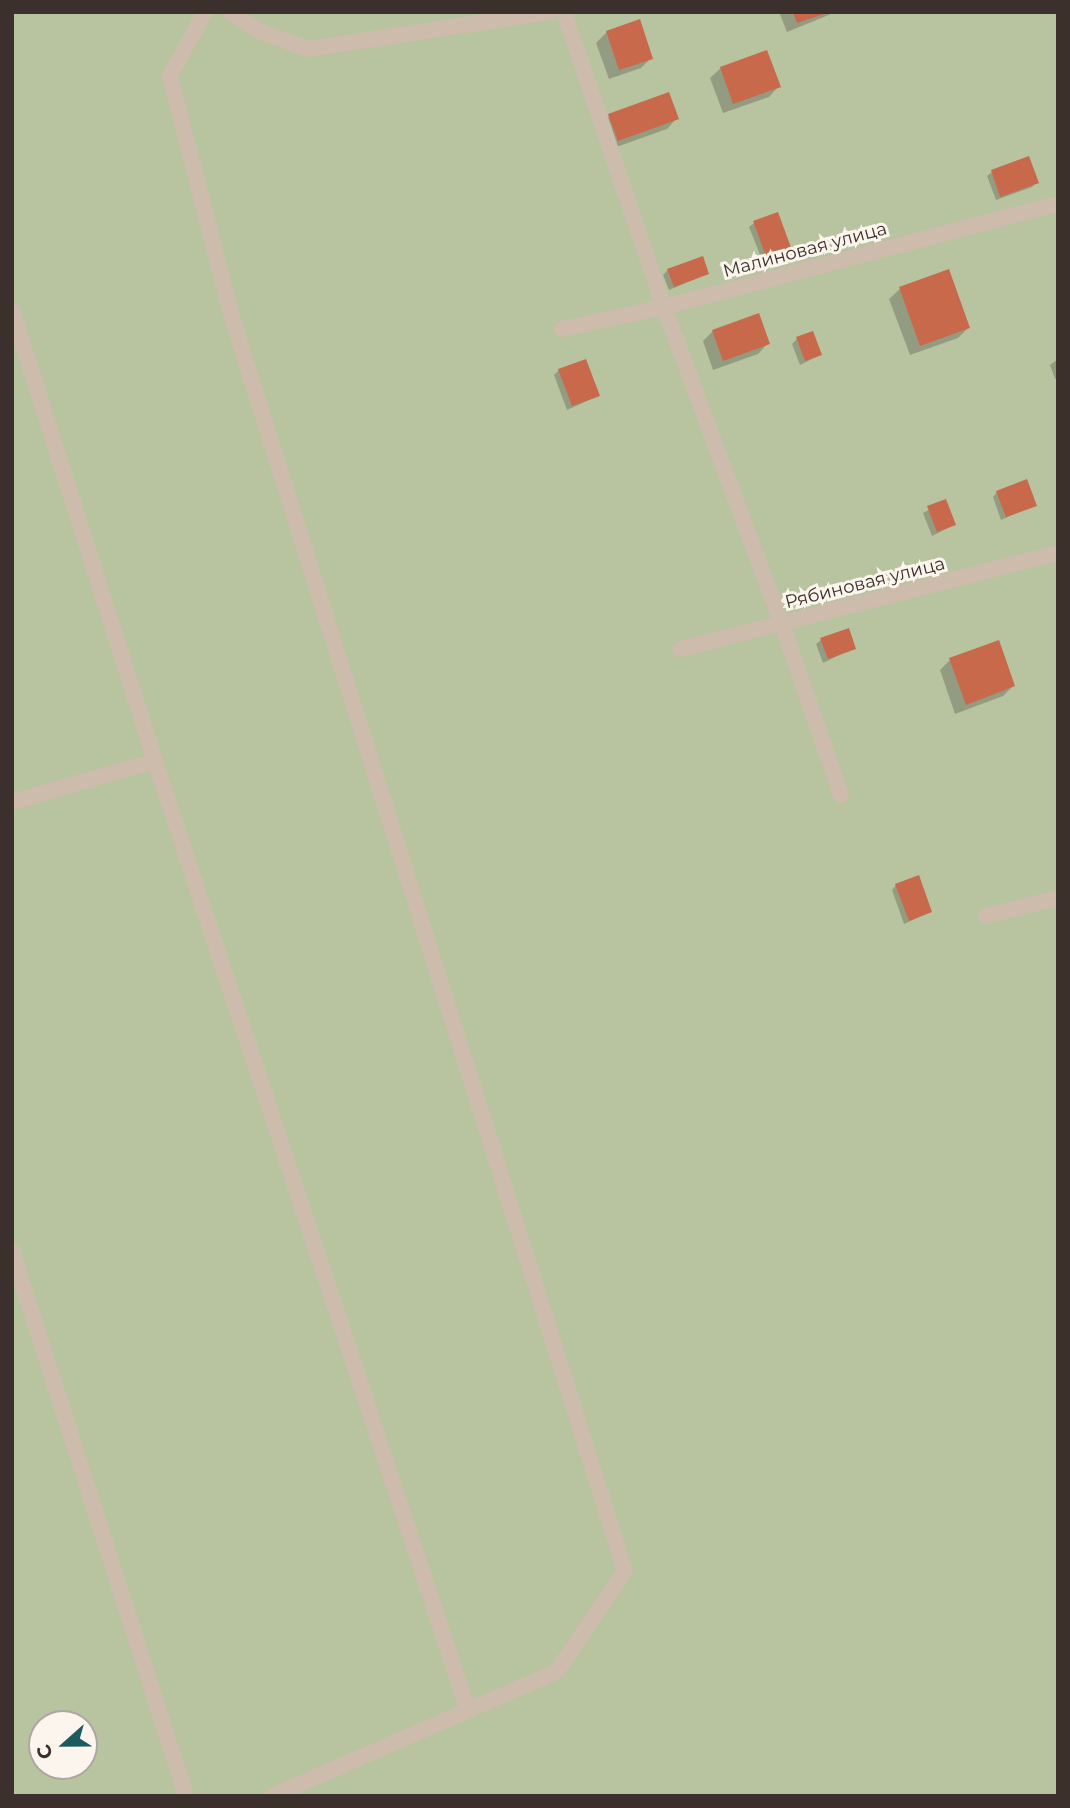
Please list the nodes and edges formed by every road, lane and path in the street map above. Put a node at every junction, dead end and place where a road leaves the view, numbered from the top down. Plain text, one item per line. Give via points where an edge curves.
1 (205, 12) edge
2 (230, 12) edge
3 (549, 12) edge
4 (564, 12) edge
5 (1058, 204) edge
6 (664, 307) junction
7 (12, 310) edge
8 (562, 329) dead end
9 (1058, 553) edge
10 (782, 624) junction
11 (681, 649) dead end
12 (155, 761) junction
13 (841, 795) dead end
14 (12, 802) edge
15 (1058, 898) edge
16 (986, 916) dead end
17 (12, 1251) edge
18 (468, 1710) junction
19 (186, 1796) edge
20 (272, 1796) edge

1 - 18 lane via 170,76 231,314 625,1571 556,1672
2 - 3 lane via 259,31 308,49
4 - 6 lane
5 - 6 lane, Малиновая улица
6 - 8 lane, Малиновая улица
6 - 10 lane
7 - 12 lane
9 - 10 lane, Рябиновая улица
10 - 11 lane, Рябиновая улица
10 - 13 lane
12 - 14 lane
12 - 18 lane
15 - 16 lane
17 - 19 lane
18 - 20 lane

